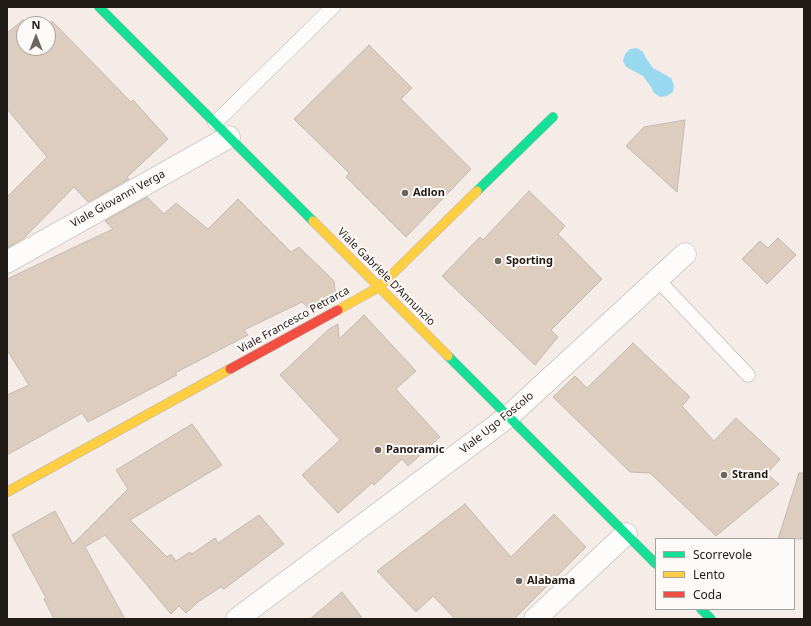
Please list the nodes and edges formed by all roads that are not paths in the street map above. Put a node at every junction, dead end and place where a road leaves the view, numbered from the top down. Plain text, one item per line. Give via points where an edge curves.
1 (98, 7) edge
2 (332, 7) edge
3 (553, 117) dead end
4 (222, 130) junction
5 (685, 254) dead end
6 (7, 262) edge
7 (657, 279) junction
8 (379, 287) junction
9 (748, 375) dead end
10 (508, 416) junction
11 (7, 492) edge
12 (626, 534) junction
13 (655, 563) edge
14 (702, 610) edge
15 (237, 619) edge
16 (535, 619) edge
17 (711, 619) edge

1 - 4 street, Viale Gabriele D'Annunzio
2 - 4 lane
3 - 8 street, Viale Francesco Petrarca
4 - 6 street, Viale Giovanni Verga
4 - 8 street, Viale Gabriele D'Annunzio
5 - 7 street, Viale Ugo Foscolo
7 - 9 lane
7 - 10 street, Viale Ugo Foscolo
8 - 10 street, Viale Gabriele D'Annunzio
8 - 11 street, Viale Francesco Petrarca
10 - 12 street, Viale Gabriele D'Annunzio
10 - 15 street, Viale Ugo Foscolo
12 - 13 street, Viale Gabriele D'Annunzio
12 - 16 street
14 - 17 street

